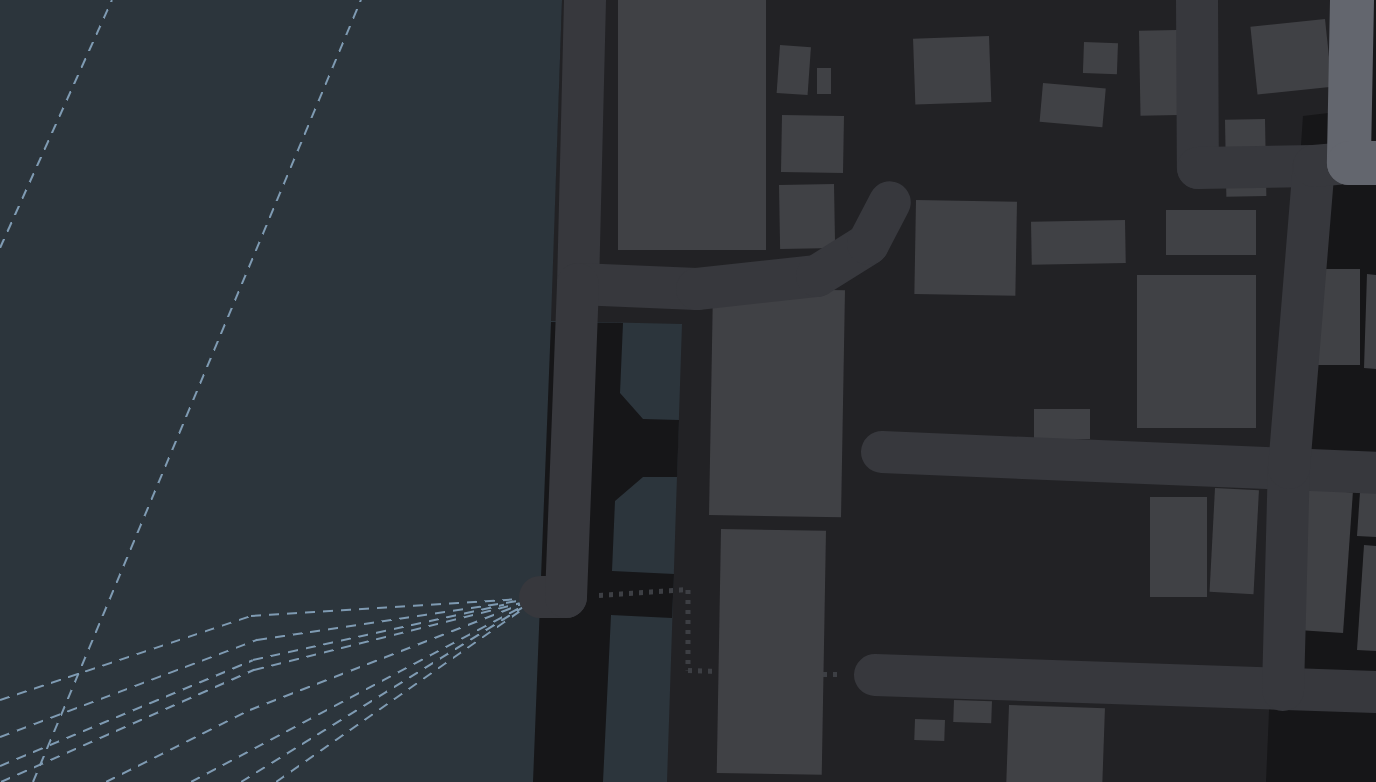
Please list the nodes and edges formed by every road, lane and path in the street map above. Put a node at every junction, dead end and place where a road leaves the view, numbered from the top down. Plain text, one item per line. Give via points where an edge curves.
1 (585, 0) edge
2 (1197, 0) edge
3 (1352, 0) edge
4 (1346, 164) edge
5 (890, 202) dead end
6 (578, 284) junction
7 (882, 452) dead end
8 (1289, 468) junction
9 (1376, 473) edge
10 (553, 597) joint
11 (718, 671) dead end
12 (875, 675) dead end
13 (1283, 690) junction
14 (1376, 692) edge

1 - 6 street
2 - 4 street via 1198,168
3 - 4 highway
4 - 8 street
5 - 6 street via 868,244 817,276 697,289
6 - 10 street
7 - 8 street
8 - 9 street
8 - 13 street
10 - 11 path via 688,589 688,670
12 - 13 street
13 - 14 street

